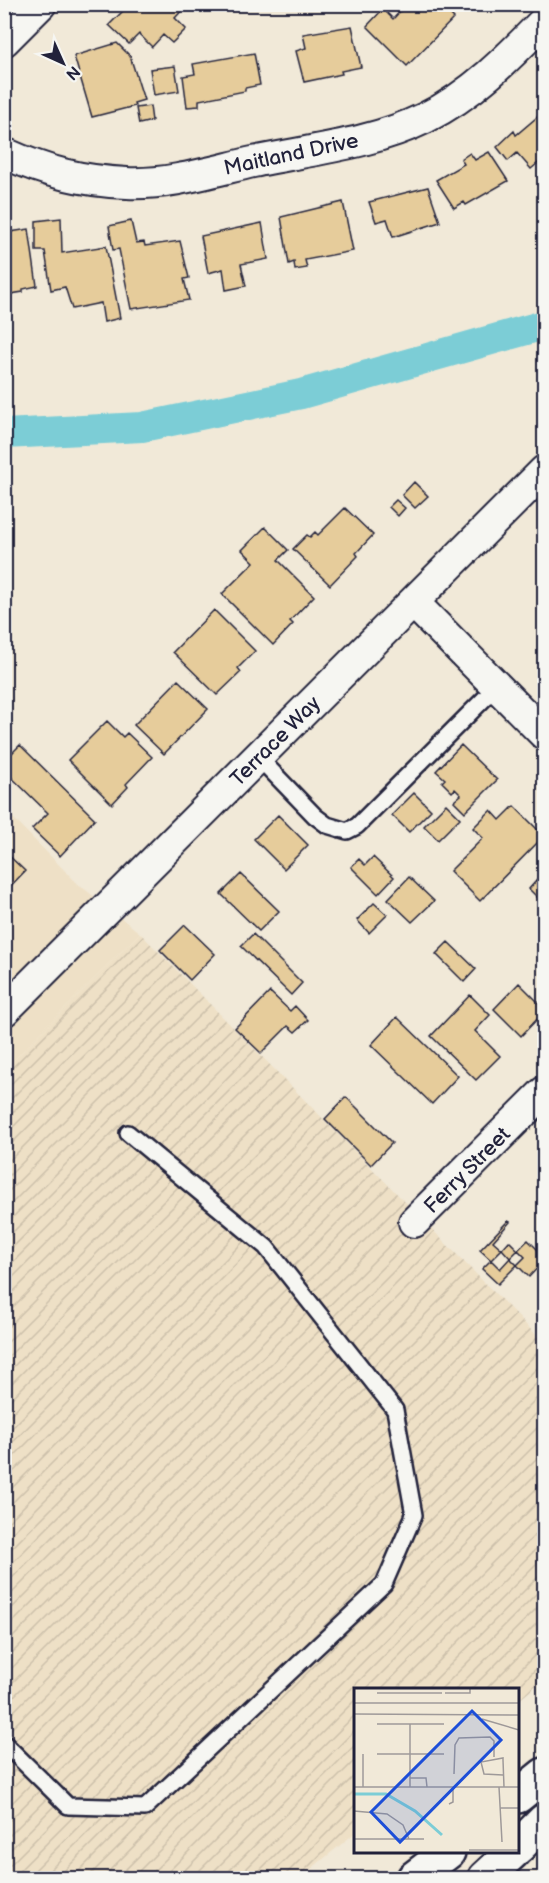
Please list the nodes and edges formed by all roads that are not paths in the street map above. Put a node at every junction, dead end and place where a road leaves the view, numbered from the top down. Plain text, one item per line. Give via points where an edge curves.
1 (41, 4) edge
2 (544, 21) edge
3 (4, 41) edge
4 (4, 153) edge
5 (544, 471) edge
6 (413, 602) junction
7 (497, 686) junction
8 (544, 734) edge
9 (258, 758) junction
10 (9, 997) edge
11 (544, 1092) edge
12 (128, 1133) dead end
13 (414, 1222) dead end
14 (4, 1743) edge
15 (544, 1775) edge
16 (519, 1795) edge
17 (544, 1821) edge
18 (519, 1846) edge
19 (445, 1853) edge
20 (511, 1853) edge
21 (414, 1878) edge
22 (485, 1878) edge

1 - 3 street
2 - 4 street, Maitland Drive via 464,95 425,118 383,135 171,179 130,183 84,180 39,168
5 - 6 street, Terrace Way
6 - 7 street
6 - 9 street, Terrace Way
7 - 8 street
7 - 9 lane via 357,826 347,831 327,825 315,816
9 - 10 street, Terrace Way
11 - 13 street, Ferry Street
12 - 14 lane via 266,1247 395,1410 414,1515 384,1584 145,1808 68,1806
15 - 16 highway
17 - 18 highway
19 - 21 highway
20 - 22 highway

